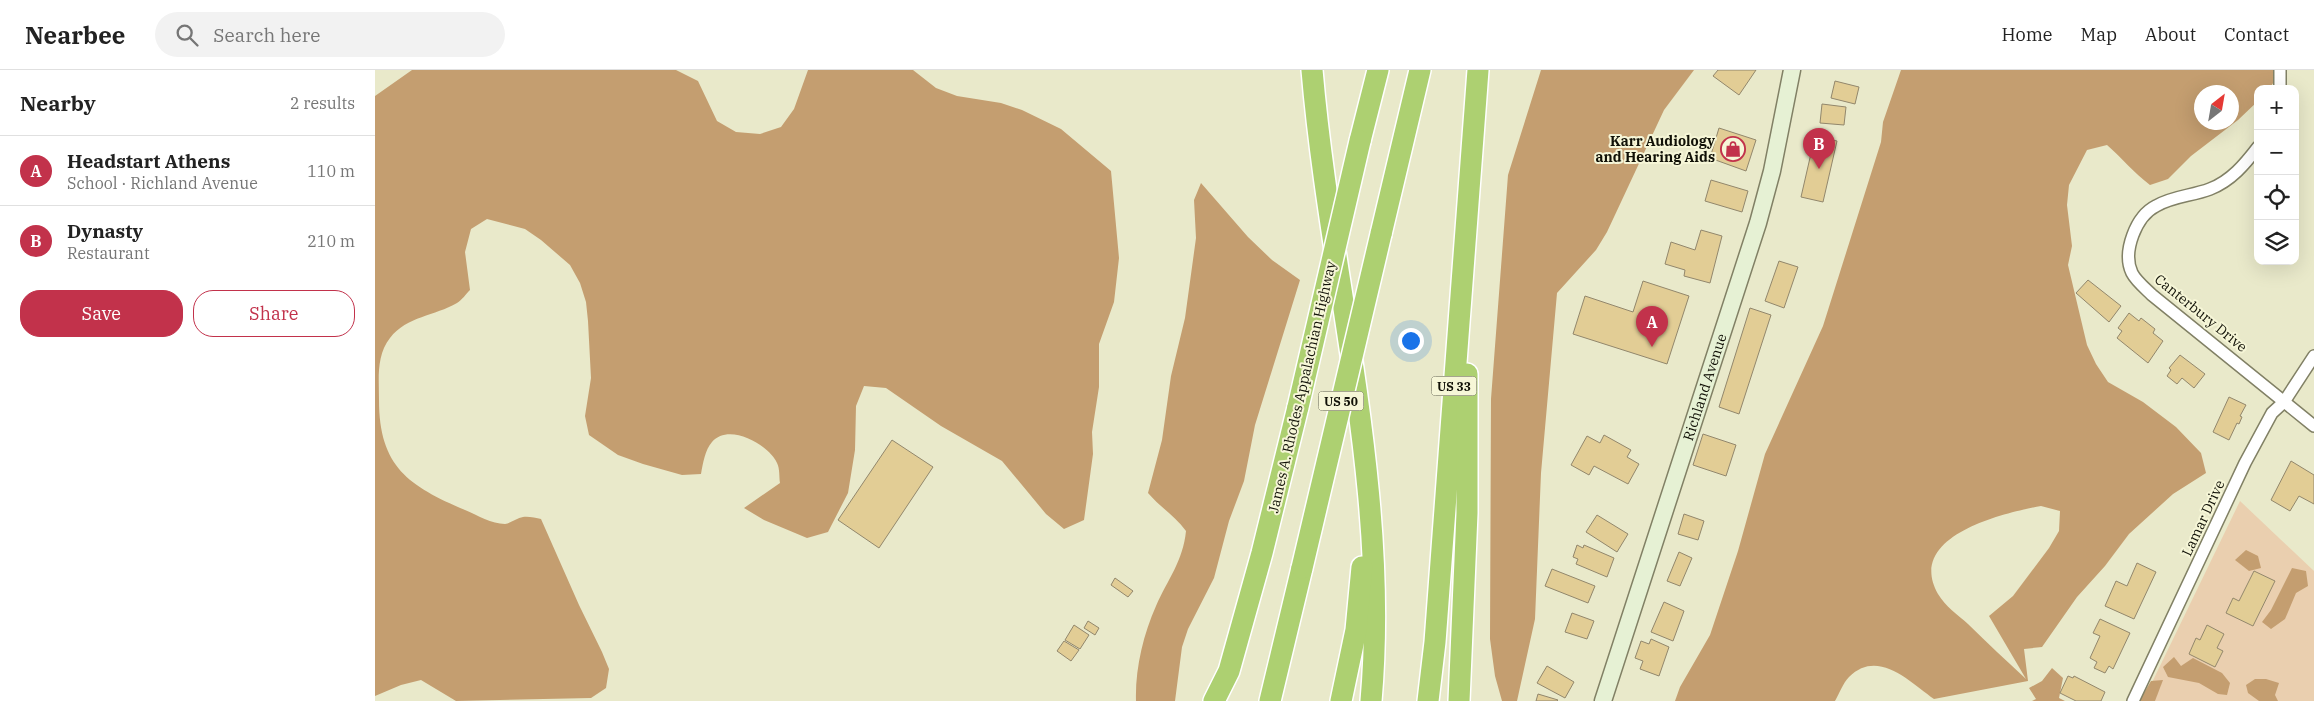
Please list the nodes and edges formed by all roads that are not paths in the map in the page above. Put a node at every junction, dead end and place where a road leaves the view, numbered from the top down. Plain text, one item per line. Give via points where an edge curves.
1 (1312, 70) edge
2 (1378, 70) edge
3 (1420, 70) edge
4 (1478, 70) edge
5 (1792, 70) edge
6 (2280, 70) edge
7 (2280, 85) edge
8 (2254, 152) edge
9 (1467, 203) junction
10 (2314, 356) edge
11 (2284, 402) junction
12 (2314, 426) edge
13 (1367, 472) junction
14 (1214, 701) edge
15 (1271, 701) edge
16 (1341, 701) edge
17 (1371, 701) edge
18 (1428, 701) edge
19 (1459, 701) edge
20 (1603, 701) edge
21 (2133, 701) edge

1 - 13 highway
2 - 14 highway, James A. Rhodes Appalachian Highway / US 50, bridge via 1262,552 1229,671
3 - 15 highway, US 50, bridge
4 - 9 highway, US 33
5 - 20 main road, Richland Avenue via 1772,171 1758,222
6 - 7 street
8 - 11 street, Canterbury Drive via 2241,170 2211,189 2154,206 2138,224 2128,248 2132,272 2152,295
9 - 18 highway, US 33
9 - 19 highway via 1467,513
10 - 11 street, Lamar Drive
11 - 12 street, Canterbury Drive
11 - 21 street, Lamar Drive via 2272,414 2245,463
13 - 16 highway via 1362,578 1356,630
13 - 17 highway via 1375,587 1375,664

